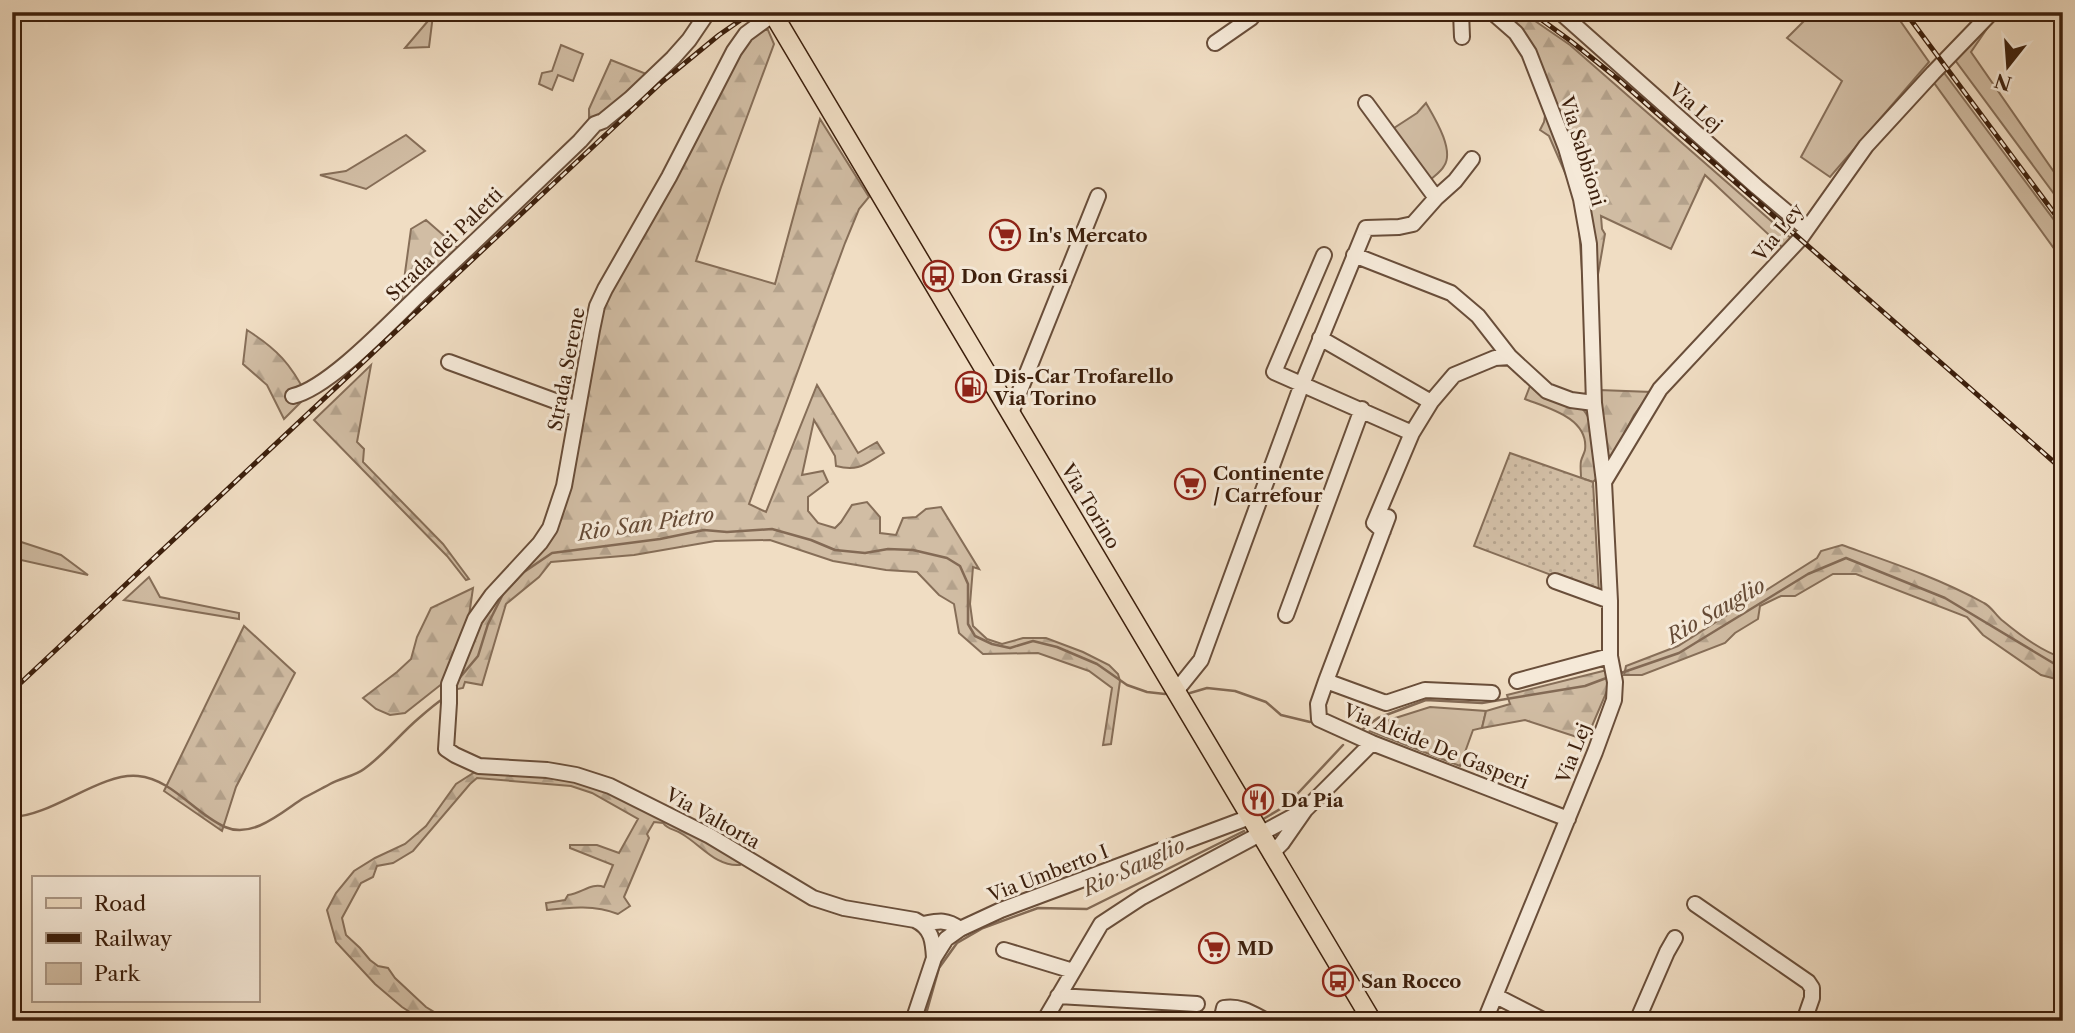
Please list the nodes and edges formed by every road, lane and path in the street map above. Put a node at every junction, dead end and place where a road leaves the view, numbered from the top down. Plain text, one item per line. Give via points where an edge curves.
1 (708, 12) edge
2 (1256, 12) edge
3 (1461, 12) edge
4 (1492, 12) edge
5 (1560, 12) edge
6 (1992, 12) edge
7 (774, 13) edge
8 (1462, 37) dead end
9 (1215, 43) dead end
10 (1366, 103) dead end
11 (1472, 159) dead end
12 (1098, 196) dead end
13 (1436, 198) junction
14 (1807, 229) junction
15 (1324, 254) dead end
16 (1354, 255) junction
17 (1320, 338) junction
18 (1510, 357) junction
19 (449, 362) dead end
20 (1302, 384) junction
21 (293, 396) dead end
22 (1431, 402) junction
23 (1594, 403) junction
24 (577, 409) junction
25 (1362, 409) junction
26 (1010, 412) junction
27 (1412, 433) junction
28 (1604, 482) junction
29 (1555, 581) dead end
30 (1610, 601) junction
31 (1286, 615) dead end
32 (1612, 669) junction
33 (1326, 681) junction
34 (1517, 681) dead end
35 (1176, 691) junction
36 (1492, 693) dead end
37 (1372, 743) junction
38 (479, 766) joint
39 (1305, 810) junction
40 (1250, 817) junction
41 (1569, 819) junction
42 (1260, 834) junction
43 (1271, 854) junction
44 (1695, 904) dead end
45 (923, 924) junction
46 (960, 929) junction
47 (1675, 937) dead end
48 (1004, 950) dead end
49 (934, 958) junction
50 (1073, 971) junction
51 (1058, 996) junction
52 (1496, 996) junction
53 (1197, 1004) dead end
54 (1638, 1020) edge
55 (913, 1021) edge
56 (1044, 1021) edge
57 (1221, 1021) edge
58 (1267, 1021) edge
59 (1372, 1021) edge
60 (1486, 1021) edge
61 (1545, 1021) edge
62 (1804, 1021) edge

1 - 21 street, Strada dei Paletti via 673,58 630,99 595,124 368,344 315,387
2 - 9 street
3 - 8 street
4 - 23 street, Via Sabbioni via 1516,33 1529,53 1581,200 1589,244
5 - 14 street, Via Lej
6 - 14 street, Via Ley via 1866,146
7 - 24 street, Strada Serene via 746,34 734,51 605,289
7 - 26 main road, Via Torino
10 - 13 street
11 - 13 street
12 - 26 street
13 - 16 street via 1413,224 1366,228
14 - 28 street, Via Ley via 1660,389
15 - 20 street via 1274,372
16 - 17 street
16 - 18 street via 1451,293 1478,316
17 - 20 street
17 - 22 street
18 - 22 street via 1495,358 1454,375
18 - 23 street via 1547,391
19 - 24 street
20 - 25 street
20 - 35 street via 1201,660
22 - 27 street
23 - 28 street, Via Sabbioni
24 - 38 street, Strada Serene via 564,486 550,528 475,619 449,684 446,748
25 - 27 street
25 - 31 street
26 - 35 main road, Via Torino
27 - 33 street, Via Alcide De Gasperi via 1374,523 1386,524
28 - 30 street, Via Lej
29 - 30 street
30 - 32 street, Via Lej
32 - 34 street
32 - 41 street, Via Lej via 1614,700
33 - 36 street via 1386,703 1425,690
33 - 37 street, Via Alcide De Gasperi via 1318,704 1319,719
35 - 40 main road, Via Torino
37 - 39 street
37 - 41 street, Via Alcide De Gasperi
38 - 45 street, Via Valtorta via 547,770 610,786 710,836 813,898
39 - 42 street
39 - 43 street
40 - 42 main road, Via Torino
40 - 46 street, Via Umberto I
41 - 52 street, Via Lej
42 - 43 main road, Via Torino
42 - 50 street via 1101,924
43 - 59 main road, Via Torino
44 - 62 street via 1808,982 1812,998
45 - 46 street, Via Valtorta via 950,922
45 - 49 street via 933,941
46 - 49 street, Via Umberto I via 946,939
47 - 54 street
48 - 50 street
49 - 55 street, Via Umberto I
50 - 51 street
51 - 53 street
51 - 56 street
52 - 60 street, Via Lej
52 - 61 street
57 - 58 street via 1224,1008 1238,1007

